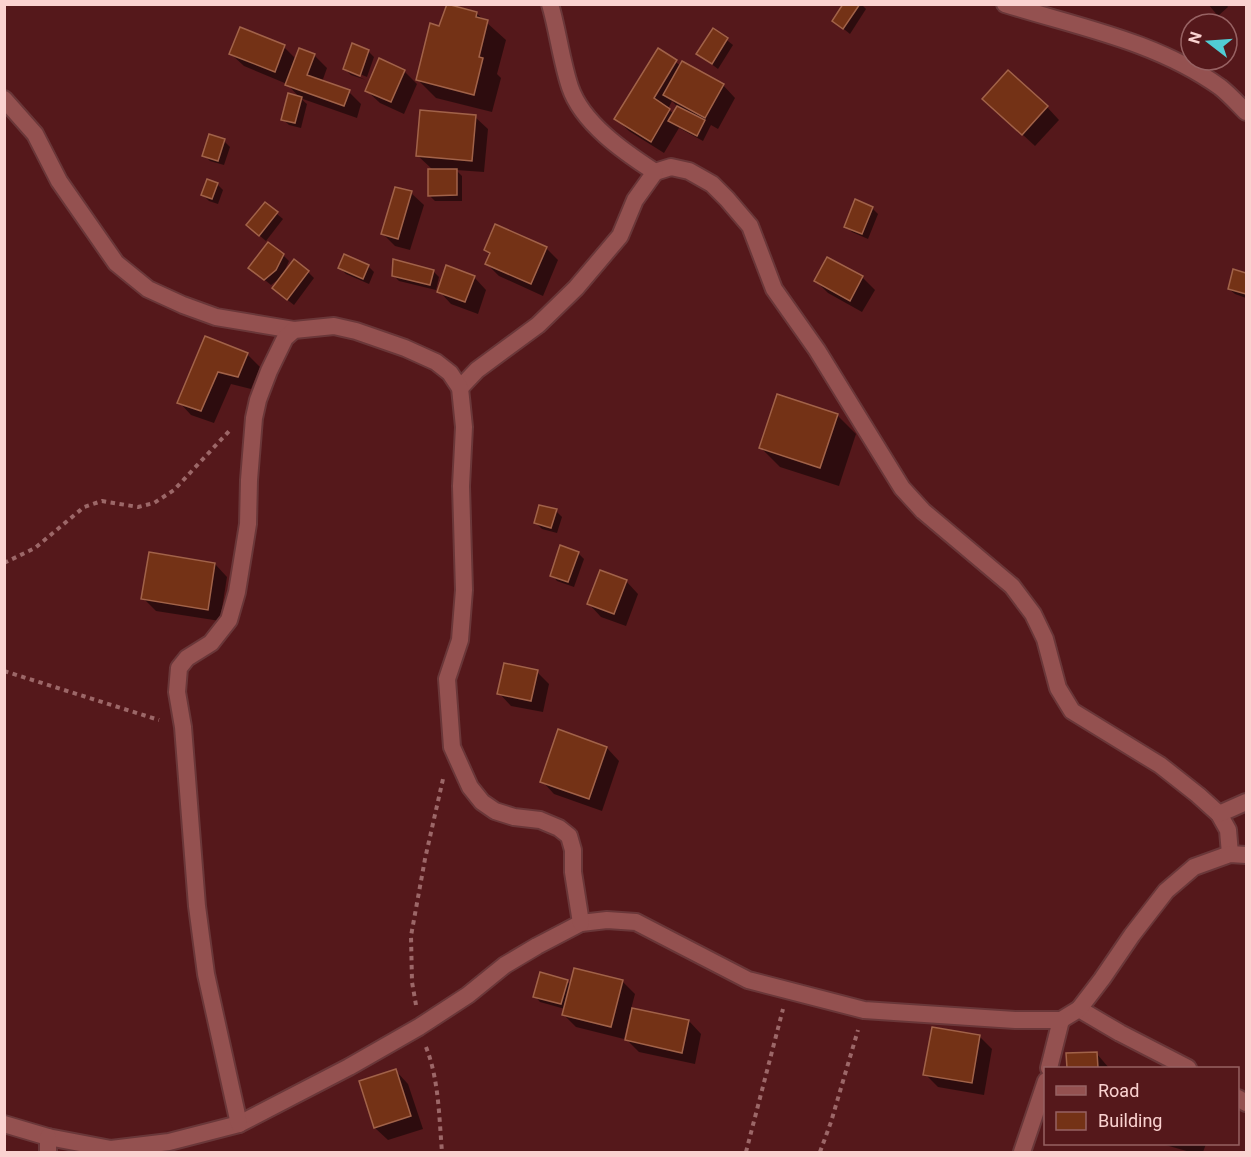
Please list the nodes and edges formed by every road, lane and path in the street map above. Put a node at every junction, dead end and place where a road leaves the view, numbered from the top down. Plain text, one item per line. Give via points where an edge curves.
1 (550, 4) edge
2 (1005, 4) edge
3 (4, 99) edge
4 (1246, 112) edge
5 (655, 172) junction
6 (294, 330) junction
7 (460, 388) junction
8 (258, 400) junction
9 (4, 563) edge
10 (4, 671) edge
11 (183, 727) junction
12 (452, 747) junction
13 (1246, 802) edge
14 (1219, 814) junction
15 (1238, 854) edge
16 (581, 923) junction
17 (787, 991) junction
18 (1079, 1009) junction
19 (864, 1010) junction
20 (1061, 1020) junction
21 (419, 1027) junction
22 (1049, 1067) edge
23 (1186, 1067) edge
24 (1044, 1087) edge
25 (4, 1124) edge
26 (239, 1124) junction
27 (48, 1145) edge
28 (442, 1152) edge
29 (746, 1152) edge
30 (820, 1152) edge
31 (1022, 1152) edge

1 - 5 street via 570,88 583,111 624,151
2 - 4 street via 1146,47 1222,88
3 - 6 street via 34,134 54,174 116,263 148,289 216,317
5 - 7 street via 635,200 620,236 576,288 538,325 477,370
5 - 14 street via 671,166 712,184 750,226 774,289 903,488 923,511 1012,586 1033,614 1045,639 1058,688 1072,711 1160,765
6 - 7 street via 334,326 405,348 436,362
6 - 8 street via 285,338
7 - 12 street via 464,427 464,590 460,640 447,679
8 - 9 path via 174,490 154,503 138,507 102,501 84,507 36,548
8 - 11 street via 252,433 248,524 237,592 229,620 211,643 179,668 177,692
10 - 11 path
11 - 26 street via 206,974
12 - 16 street via 470,787 482,802 514,818 540,820 568,836
12 - 21 path via 436,805 411,936 412,982
13 - 14 street
14 - 15 street
15 - 18 street via 1194,867 1166,891
16 - 17 street via 636,922 748,980
16 - 21 street via 505,965
17 - 19 street
17 - 29 path
18 - 20 street
18 - 23 street
19 - 20 street
19 - 30 path
20 - 22 street
21 - 26 street
21 - 28 path via 431,1059
24 - 31 street
25 - 27 street
26 - 27 street via 169,1142 111,1149

